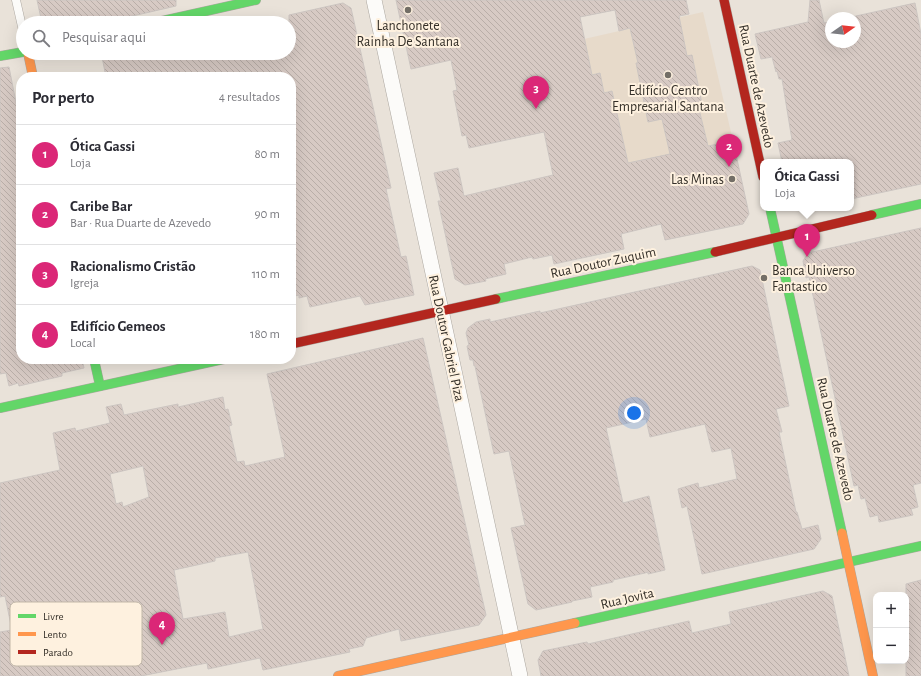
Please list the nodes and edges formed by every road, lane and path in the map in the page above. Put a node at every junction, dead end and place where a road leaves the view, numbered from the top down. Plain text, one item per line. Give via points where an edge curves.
1 (16, 0) edge
2 (256, 0) edge
3 (374, 0) edge
4 (724, 0) edge
5 (20, 16) edge
6 (184, 16) edge
7 (16, 53) edge
8 (0, 56) edge
9 (29, 60) edge
10 (32, 72) edge
11 (760, 163) edge
12 (921, 204) edge
13 (771, 211) edge
14 (777, 237) junction
15 (441, 311) junction
16 (296, 343) edge
17 (95, 364) edge
18 (201, 364) edge
19 (100, 386) junction
20 (0, 408) edge
21 (921, 546) edge
22 (849, 562) junction
23 (512, 638) junction
24 (338, 676) edge
25 (520, 676) edge
26 (873, 676) edge

1 - 5 lane
2 - 6 main road
3 - 15 street, Rua Doutor Gabriel Piza
4 - 11 main road, Rua Duarte de Azevedo
7 - 8 main road
9 - 10 main road
12 - 14 main road, Rua Doutor Zuquim
13 - 14 main road, Rua Duarte de Azevedo
14 - 15 main road, Rua Doutor Zuquim
14 - 22 main road, Rua Duarte de Azevedo
15 - 16 main road, Rua Doutor Zuquim
15 - 23 street, Rua Doutor Gabriel Piza
17 - 19 main road
18 - 19 main road
19 - 20 main road
21 - 22 main road, Rua Jovita
22 - 23 main road, Rua Jovita
22 - 26 main road, Rua Duarte de Azevedo
23 - 24 main road, Rua Jovita
23 - 25 street, Rua Doutor Gabriel Piza

